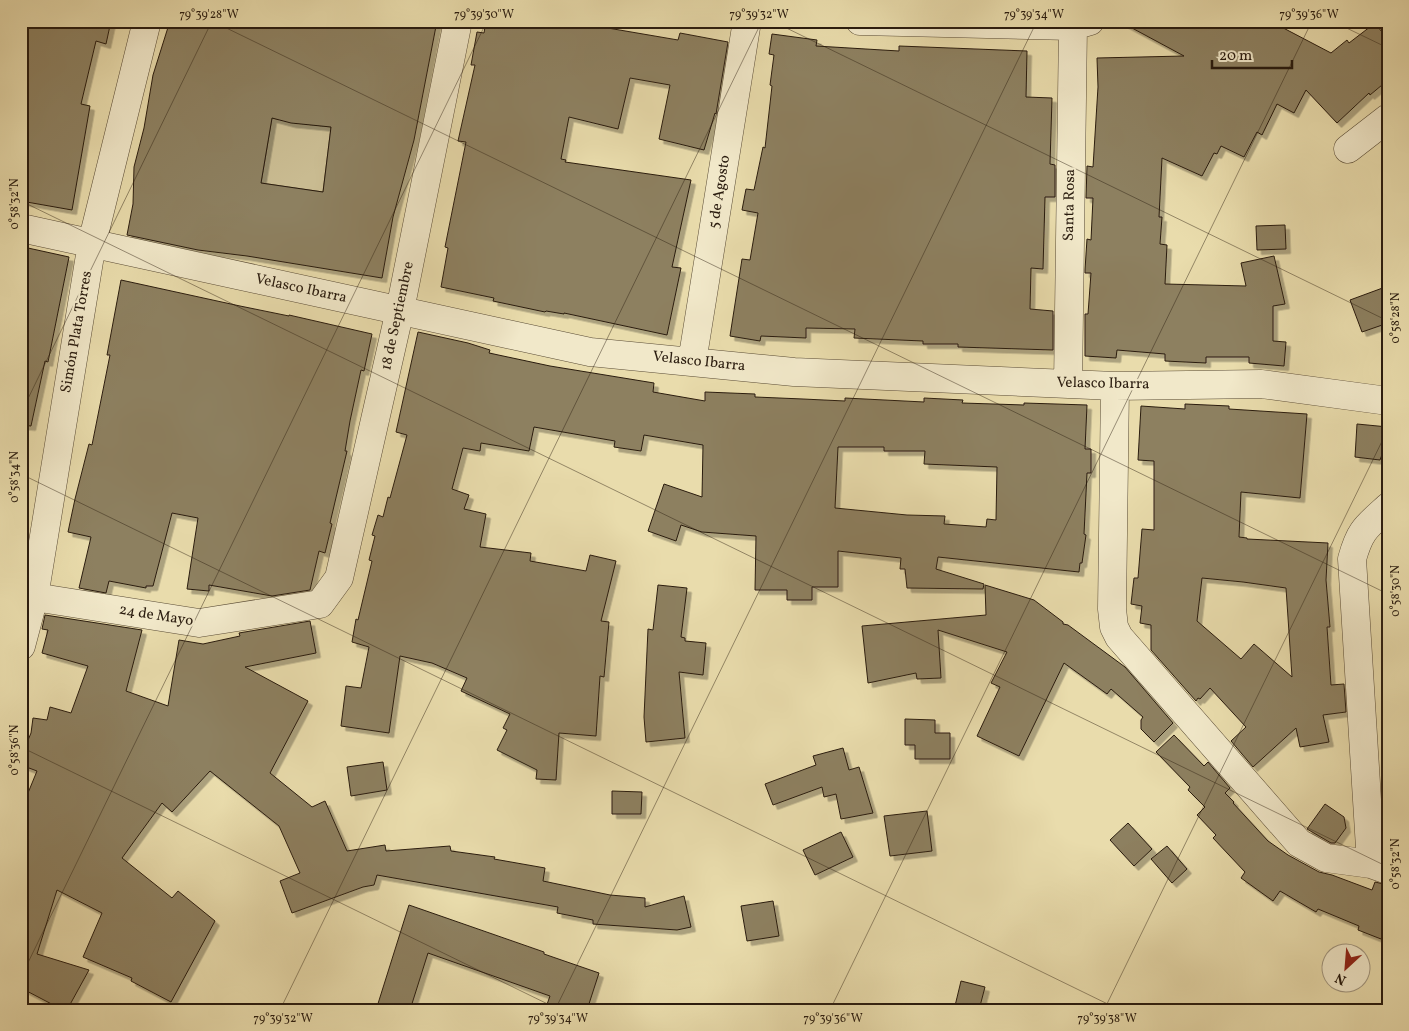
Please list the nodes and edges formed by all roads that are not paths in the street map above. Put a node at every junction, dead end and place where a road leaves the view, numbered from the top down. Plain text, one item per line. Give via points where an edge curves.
1 (147, 21) edge
2 (458, 21) edge
3 (748, 21) edge
4 (860, 21) edge
5 (1081, 23) edge
6 (1388, 118) edge
7 (1348, 149) dead end
8 (21, 228) edge
9 (92, 243) junction
10 (400, 310) junction
11 (692, 362) junction
12 (1068, 384) junction
13 (1115, 386) junction
14 (1388, 401) edge
15 (1388, 506) edge
16 (27, 595) edge
17 (320, 604) joint
18 (21, 646) edge
19 (1380, 867) edge

1 - 9 street, Simón Plata Torres
2 - 10 street, 18 de Septiembre
3 - 11 street, 5 de Agosto
4 - 5 street
5 - 12 street, Santa Rosa
6 - 7 street
8 - 9 street, Velasco Ibarra
9 - 10 street, Velasco Ibarra
9 - 16 street, Simón Plata Torres
10 - 11 street, Velasco Ibarra via 590,352
10 - 17 street, 18 de Septiembre via 339,578
11 - 12 street, Velasco Ibarra via 794,372
12 - 13 street, Velasco Ibarra
13 - 14 street, Velasco Ibarra via 1261,384
13 - 19 street via 1112,608 1114,627 1119,637 1299,843 1326,858
15 - 19 street via 1363,530 1352,559
16 - 17 street, 24 de Mayo via 199,623
16 - 18 street, Simón Plata Torres

